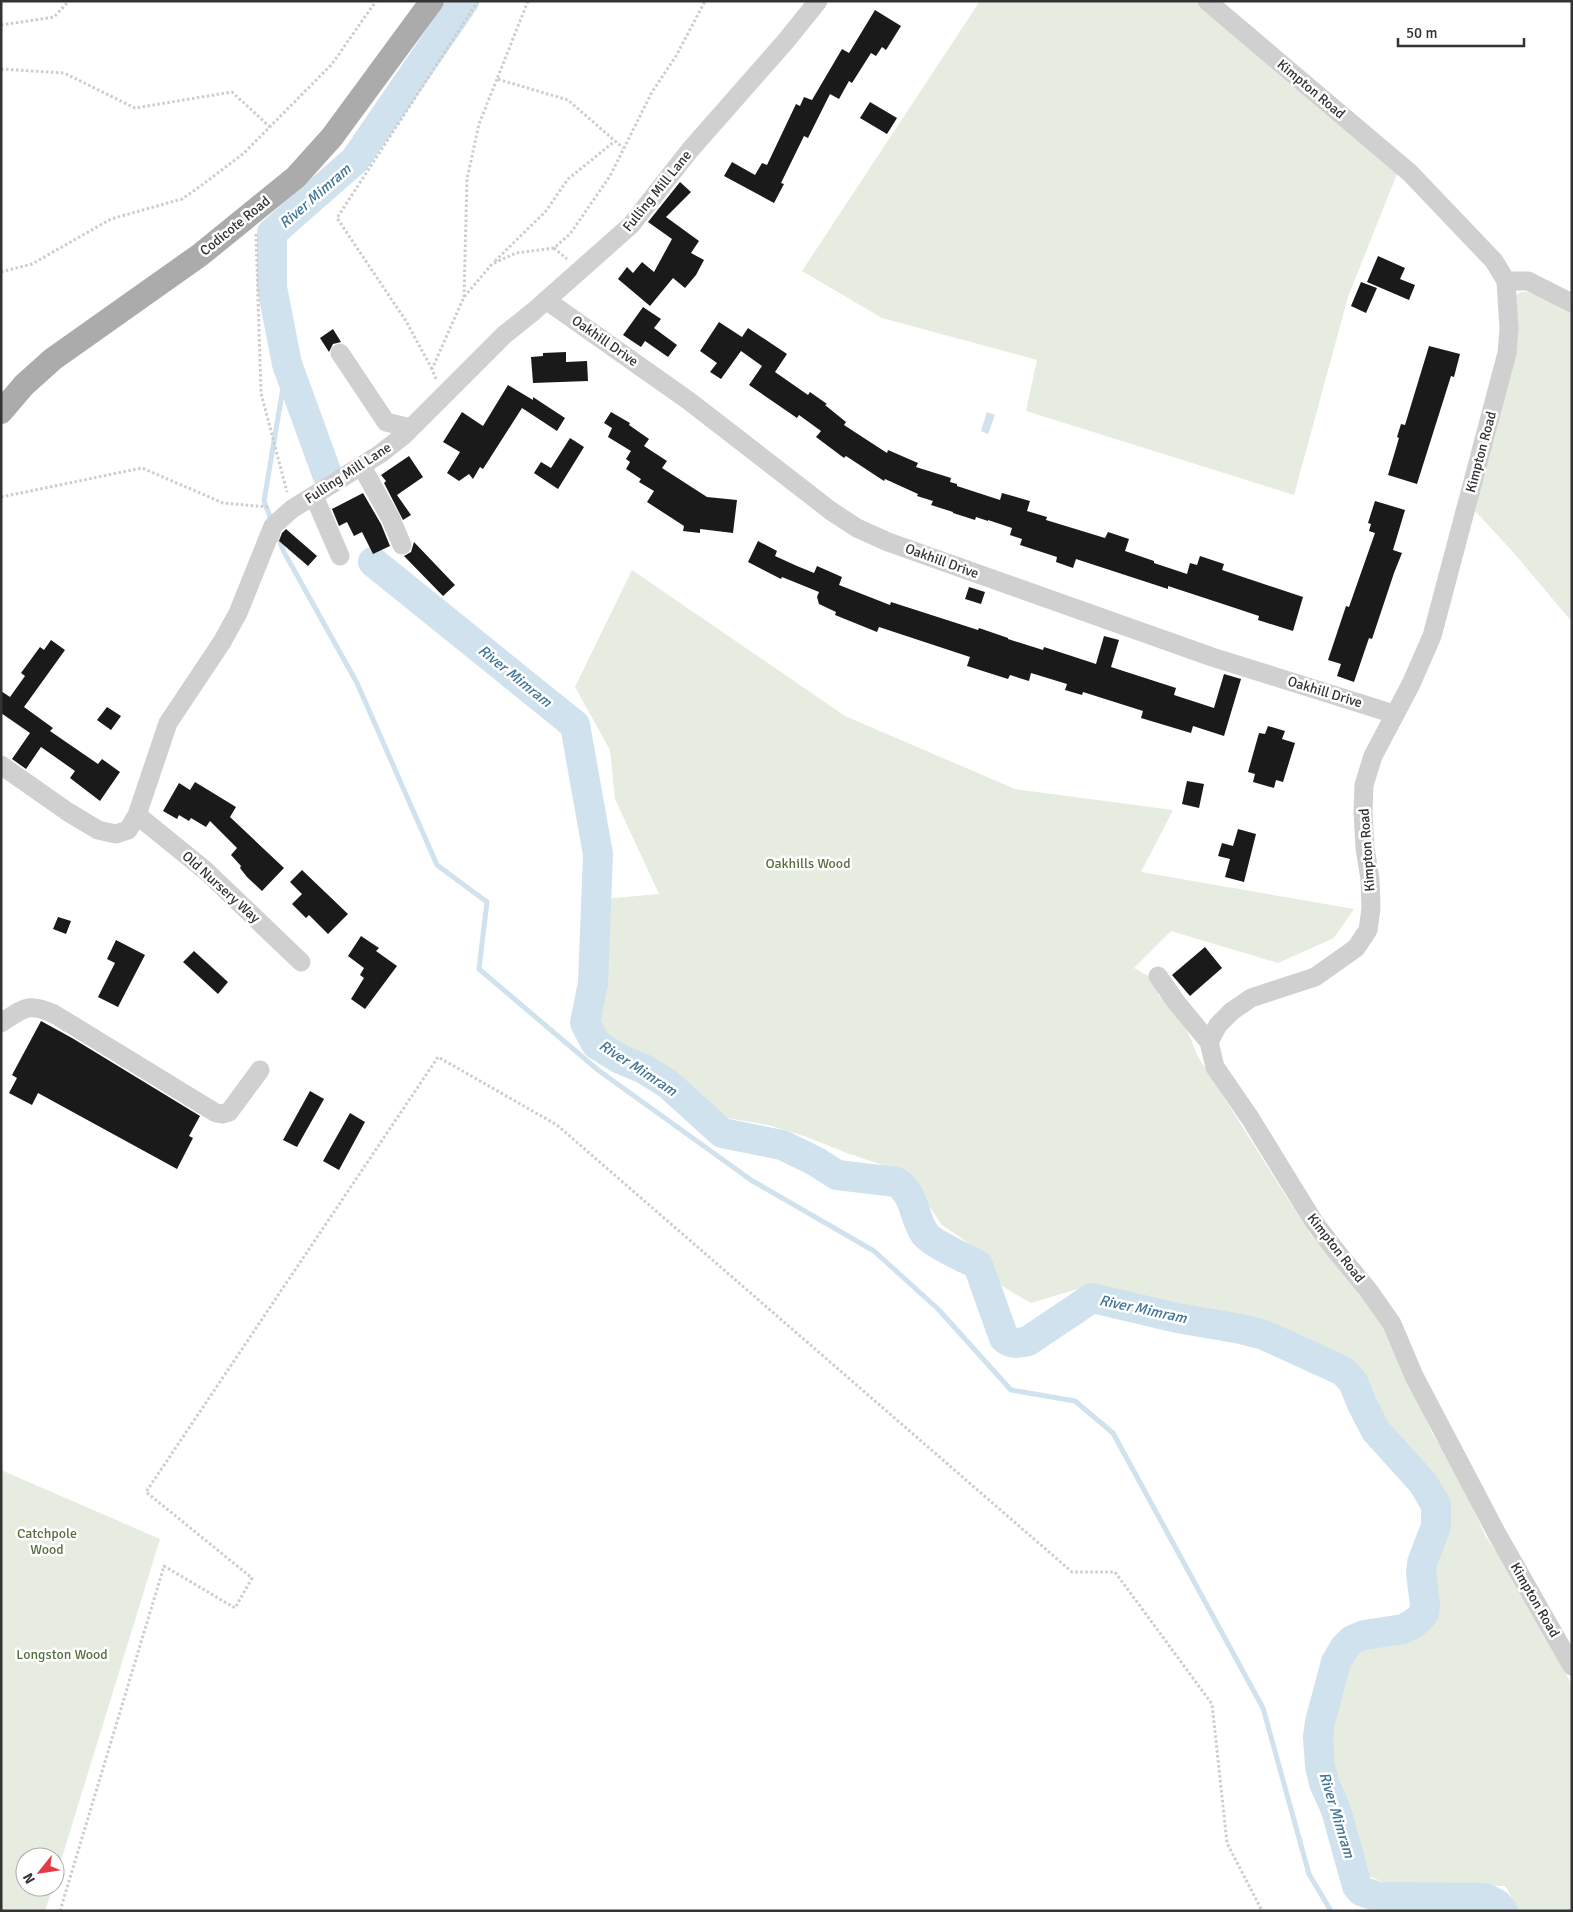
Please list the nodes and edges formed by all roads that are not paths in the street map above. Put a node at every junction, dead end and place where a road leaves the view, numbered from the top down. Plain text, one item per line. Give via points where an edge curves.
1 (432, 1) edge
2 (818, 1) edge
3 (1207, 1) edge
4 (1506, 281) junction
5 (546, 300) junction
6 (1572, 304) edge
7 (340, 353) dead end
8 (1, 412) edge
9 (386, 422) junction
10 (411, 428) junction
11 (387, 449) junction
12 (362, 466) junction
13 (314, 496) junction
14 (402, 544) dead end
15 (340, 556) dead end
16 (1394, 714) junction
17 (1, 765) edge
18 (138, 816) junction
19 (301, 962) dead end
20 (1158, 976) dead end
21 (1, 1023) edge
22 (1210, 1042) junction
23 (260, 1070) dead end
24 (1572, 1666) edge

1 - 8 main road, Codicote Road via 332,137 296,177 200,255 53,359
2 - 5 street, Fulling Mill Lane via 690,150 631,226
3 - 4 street, Kimpton Road via 1410,173 1477,241
4 - 6 street via 1528,281
4 - 16 street, Kimpton Road via 1509,329 1498,391 1432,636
5 - 10 street, Fulling Mill Lane via 504,335
5 - 16 street, Oakhill Drive via 689,401 856,528 1212,657
7 - 9 street
9 - 10 street
9 - 11 street
10 - 11 street, Fulling Mill Lane
11 - 12 street, Fulling Mill Lane
12 - 13 street, Fulling Mill Lane
12 - 14 street
13 - 15 street
13 - 18 street, Fulling Mill Lane via 273,526 234,620 168,722
16 - 22 street, Kimpton Road via 1372,756 1364,784 1365,848 1372,909 1368,930 1356,948 1315,977 1251,998 1232,1011 1218,1025
17 - 18 street, Fulling Mill Lane via 98,830 116,834 128,830
18 - 19 street, Old Nursery Way via 206,871
20 - 22 street
21 - 23 street via 22,1009 40,1008 216,1113 229,1112
22 - 24 street, Kimpton Road via 1215,1067 1314,1222 1392,1324 1414,1376 1497,1534

